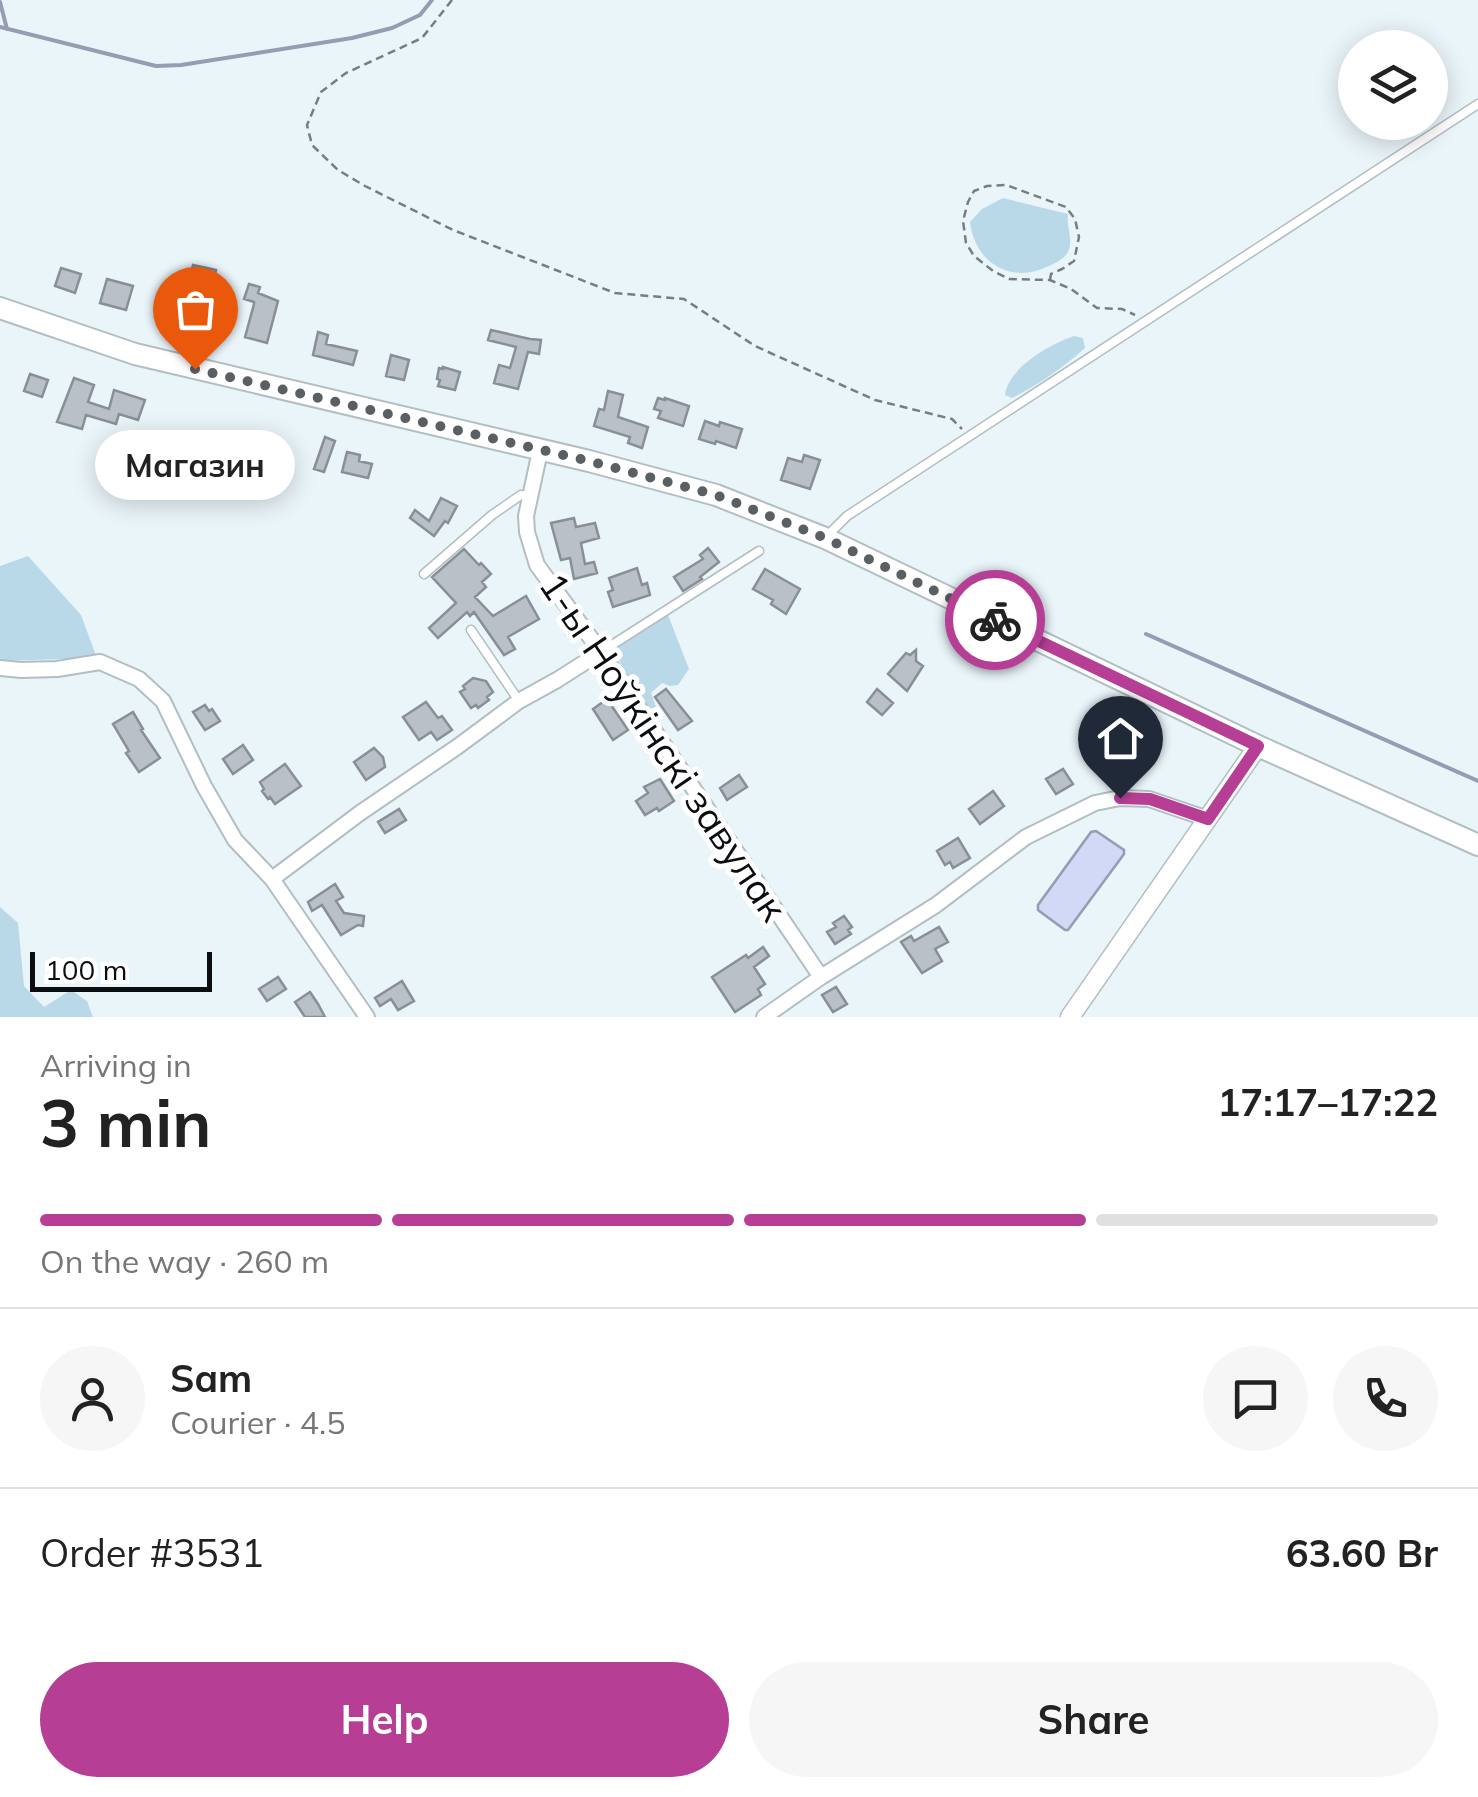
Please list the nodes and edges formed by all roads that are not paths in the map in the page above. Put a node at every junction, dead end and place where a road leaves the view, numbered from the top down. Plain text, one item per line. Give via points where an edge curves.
1 (1478, 104) edge
2 (0, 308) edge
3 (540, 451) junction
4 (529, 496) junction
5 (825, 538) junction
6 (759, 551) dead end
7 (424, 574) dead end
8 (471, 630) dead end
9 (601, 652) junction
10 (0, 668) edge
11 (519, 701) junction
12 (1258, 746) junction
13 (1208, 819) junction
14 (1478, 845) edge
15 (272, 879) junction
16 (821, 977) junction
17 (367, 1017) edge
18 (764, 1017) edge
19 (1070, 1017) edge

1 - 5 lane via 847,516
2 - 3 main road via 135,354
3 - 4 street, 1-ы Ноўкінскі завулак
3 - 5 main road via 716,495
4 - 7 lane via 503,507
4 - 9 street, 1-ы Ноўкінскі завулак via 527,532 538,565
5 - 12 main road
6 - 9 lane
8 - 11 lane
9 - 11 street
9 - 16 street, 1-ы Ноўкінскі завулак
10 - 15 street via 100,662 138,679 163,701 235,840
11 - 15 street
12 - 13 street
12 - 14 main road
13 - 16 street via 1150,799 1094,803 1026,837 936,905
13 - 19 street
15 - 17 street
16 - 18 street

